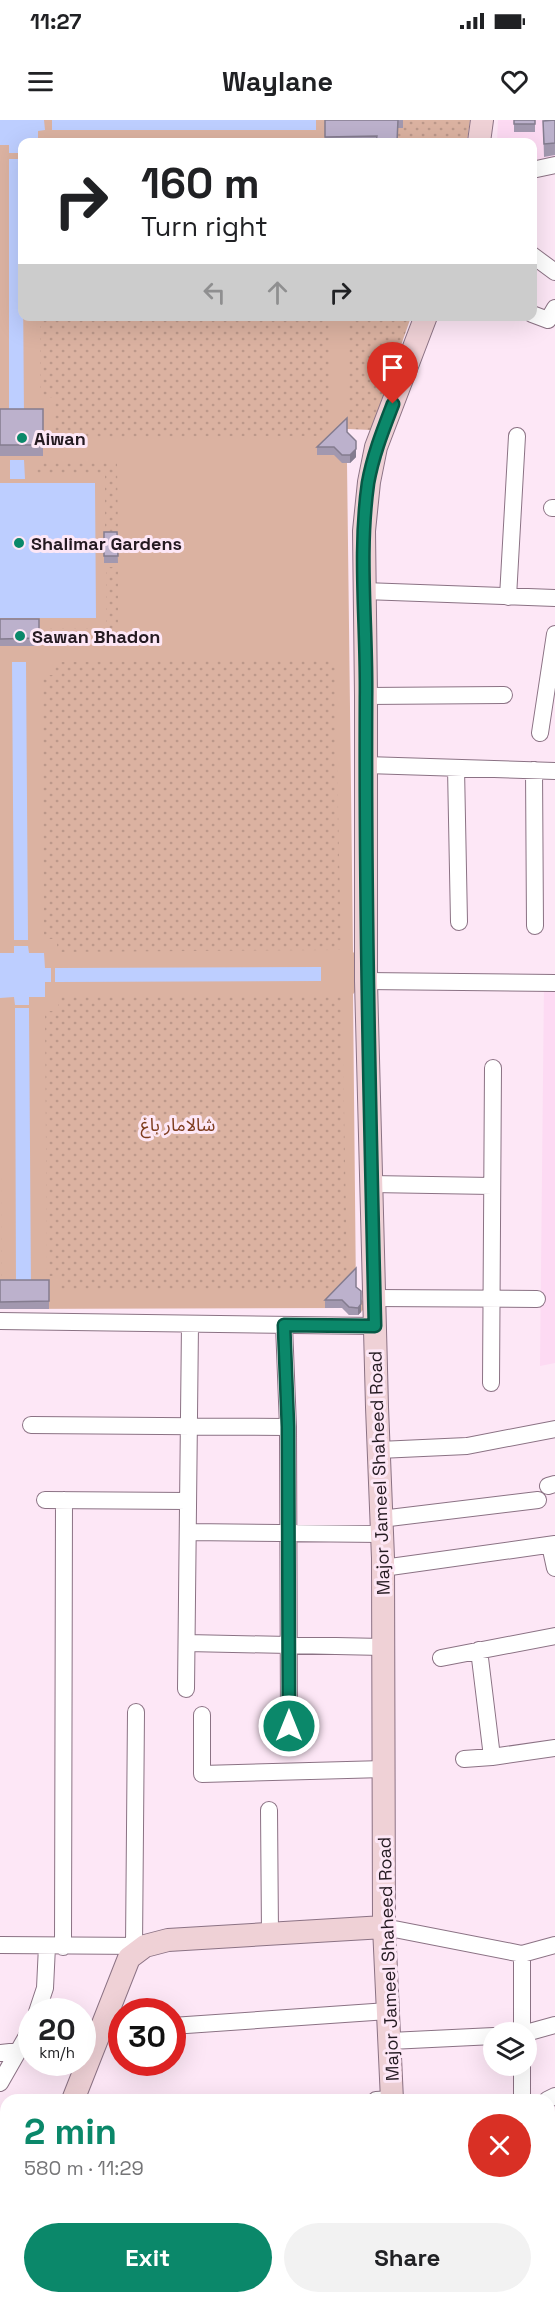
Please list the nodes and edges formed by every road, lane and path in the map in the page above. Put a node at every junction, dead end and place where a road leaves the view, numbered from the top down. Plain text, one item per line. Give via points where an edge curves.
1 (482, 120) edge
2 (480, 138) edge
3 (555, 165) edge
4 (537, 169) edge
5 (537, 259) edge
6 (555, 272) edge
7 (555, 308) edge
8 (537, 316) edge
9 (424, 321) edge
10 (517, 436) dead end
11 (364, 591) junction
12 (508, 597) junction
13 (555, 597) edge
14 (555, 634) edge
15 (504, 695) dead end
16 (366, 696) junction
17 (540, 733) dead end
18 (366, 765) junction
19 (456, 768) junction
20 (534, 770) junction
21 (555, 771) edge
22 (459, 922) dead end
23 (535, 926) dead end
24 (366, 981) junction
25 (555, 983) edge
26 (493, 1068) dead end
27 (371, 1184) junction
28 (492, 1186) junction
29 (374, 1298) junction
30 (492, 1299) junction
31 (537, 1299) dead end
32 (0, 1322) edge
33 (190, 1324) junction
34 (284, 1325) junction
35 (375, 1326) junction
36 (490, 1383) dead end
37 (31, 1425) dead end
38 (189, 1426) junction
39 (288, 1427) junction
40 (555, 1429) edge
41 (378, 1450) junction
42 (547, 1490) edge
43 (45, 1500) dead end
44 (64, 1500) junction
45 (188, 1501) junction
46 (382, 1527) junction
47 (188, 1532) junction
48 (288, 1533) junction
49 (552, 1545) edge
50 (383, 1568) junction
51 (555, 1568) edge
52 (555, 1636) edge
53 (187, 1643) junction
54 (289, 1645) junction
55 (383, 1647) junction
56 (478, 1650) junction
57 (441, 1658) dead end
58 (186, 1689) dead end
59 (136, 1712) dead end
60 (202, 1715) dead end
61 (289, 1726) dead end
62 (555, 1748) edge
63 (492, 1757) junction
64 (464, 1759) dead end
65 (384, 1769) junction
66 (269, 1810) dead end
67 (384, 1927) junction
68 (270, 1934) junction
69 (555, 1945) edge
70 (0, 1946) edge
71 (55, 1946) junction
72 (139, 1946) junction
73 (522, 1954) junction
74 (42, 1998) edge
75 (388, 2011) junction
76 (524, 2022) edge
77 (186, 2025) edge
78 (555, 2025) edge
79 (537, 2030) edge
80 (483, 2037) edge
81 (390, 2042) junction
82 (18, 2051) edge
83 (0, 2053) edge
84 (18, 2053) edge
85 (522, 2076) edge
86 (0, 2083) edge
87 (75, 2094) edge
88 (387, 2094) edge
89 (522, 2094) edge

1 - 2 street
3 - 4 street
5 - 6 street
7 - 8 street via 548,320
9 - 11 street, Major Jameel Shaheed Road via 376,447 364,531
10 - 12 street
11 - 12 street
11 - 16 street, Major Jameel Shaheed Road
12 - 13 street
14 - 17 street
15 - 16 street
16 - 18 street, Major Jameel Shaheed Road
18 - 19 street
18 - 24 street, Major Jameel Shaheed Road
19 - 20 street
19 - 22 street
20 - 21 street
20 - 23 street
24 - 25 street
24 - 27 street, Major Jameel Shaheed Road
26 - 28 street
27 - 28 street
27 - 29 street, Major Jameel Shaheed Road
28 - 30 street
29 - 30 street
29 - 35 street, Major Jameel Shaheed Road
30 - 31 street
30 - 36 street
32 - 33 street
33 - 34 street
33 - 38 street
34 - 35 street
34 - 39 street
35 - 41 street, Major Jameel Shaheed Road
37 - 38 street
38 - 39 street
38 - 45 street
39 - 48 street
40 - 41 street via 467,1446
41 - 46 street, Major Jameel Shaheed Road
42 - 46 street
43 - 44 street
44 - 45 street
44 - 71 street
45 - 47 street
46 - 48 street
46 - 50 street, Major Jameel Shaheed Road
47 - 48 street
47 - 53 street
48 - 54 street
49 - 50 street
49 - 51 street
50 - 55 street, Major Jameel Shaheed Road
52 - 56 street
53 - 54 street
53 - 58 street
54 - 55 street
54 - 61 street
55 - 65 street, Major Jameel Shaheed Road
56 - 57 street
56 - 63 street
59 - 72 street
60 - 65 street via 202,1774
62 - 63 street
63 - 64 street
65 - 67 street, Major Jameel Shaheed Road
66 - 68 street
67 - 68 street
67 - 73 street
67 - 75 street, Major Jameel Shaheed Road
68 - 72 street via 168,1940
69 - 73 street
70 - 71 street
71 - 72 street
71 - 74 street
72 - 87 street via 129,1958
73 - 76 street
75 - 77 street
75 - 81 street, Major Jameel Shaheed Road
78 - 79 street
80 - 81 street
81 - 88 street, Major Jameel Shaheed Road
82 - 83 street
84 - 86 street
85 - 89 street

